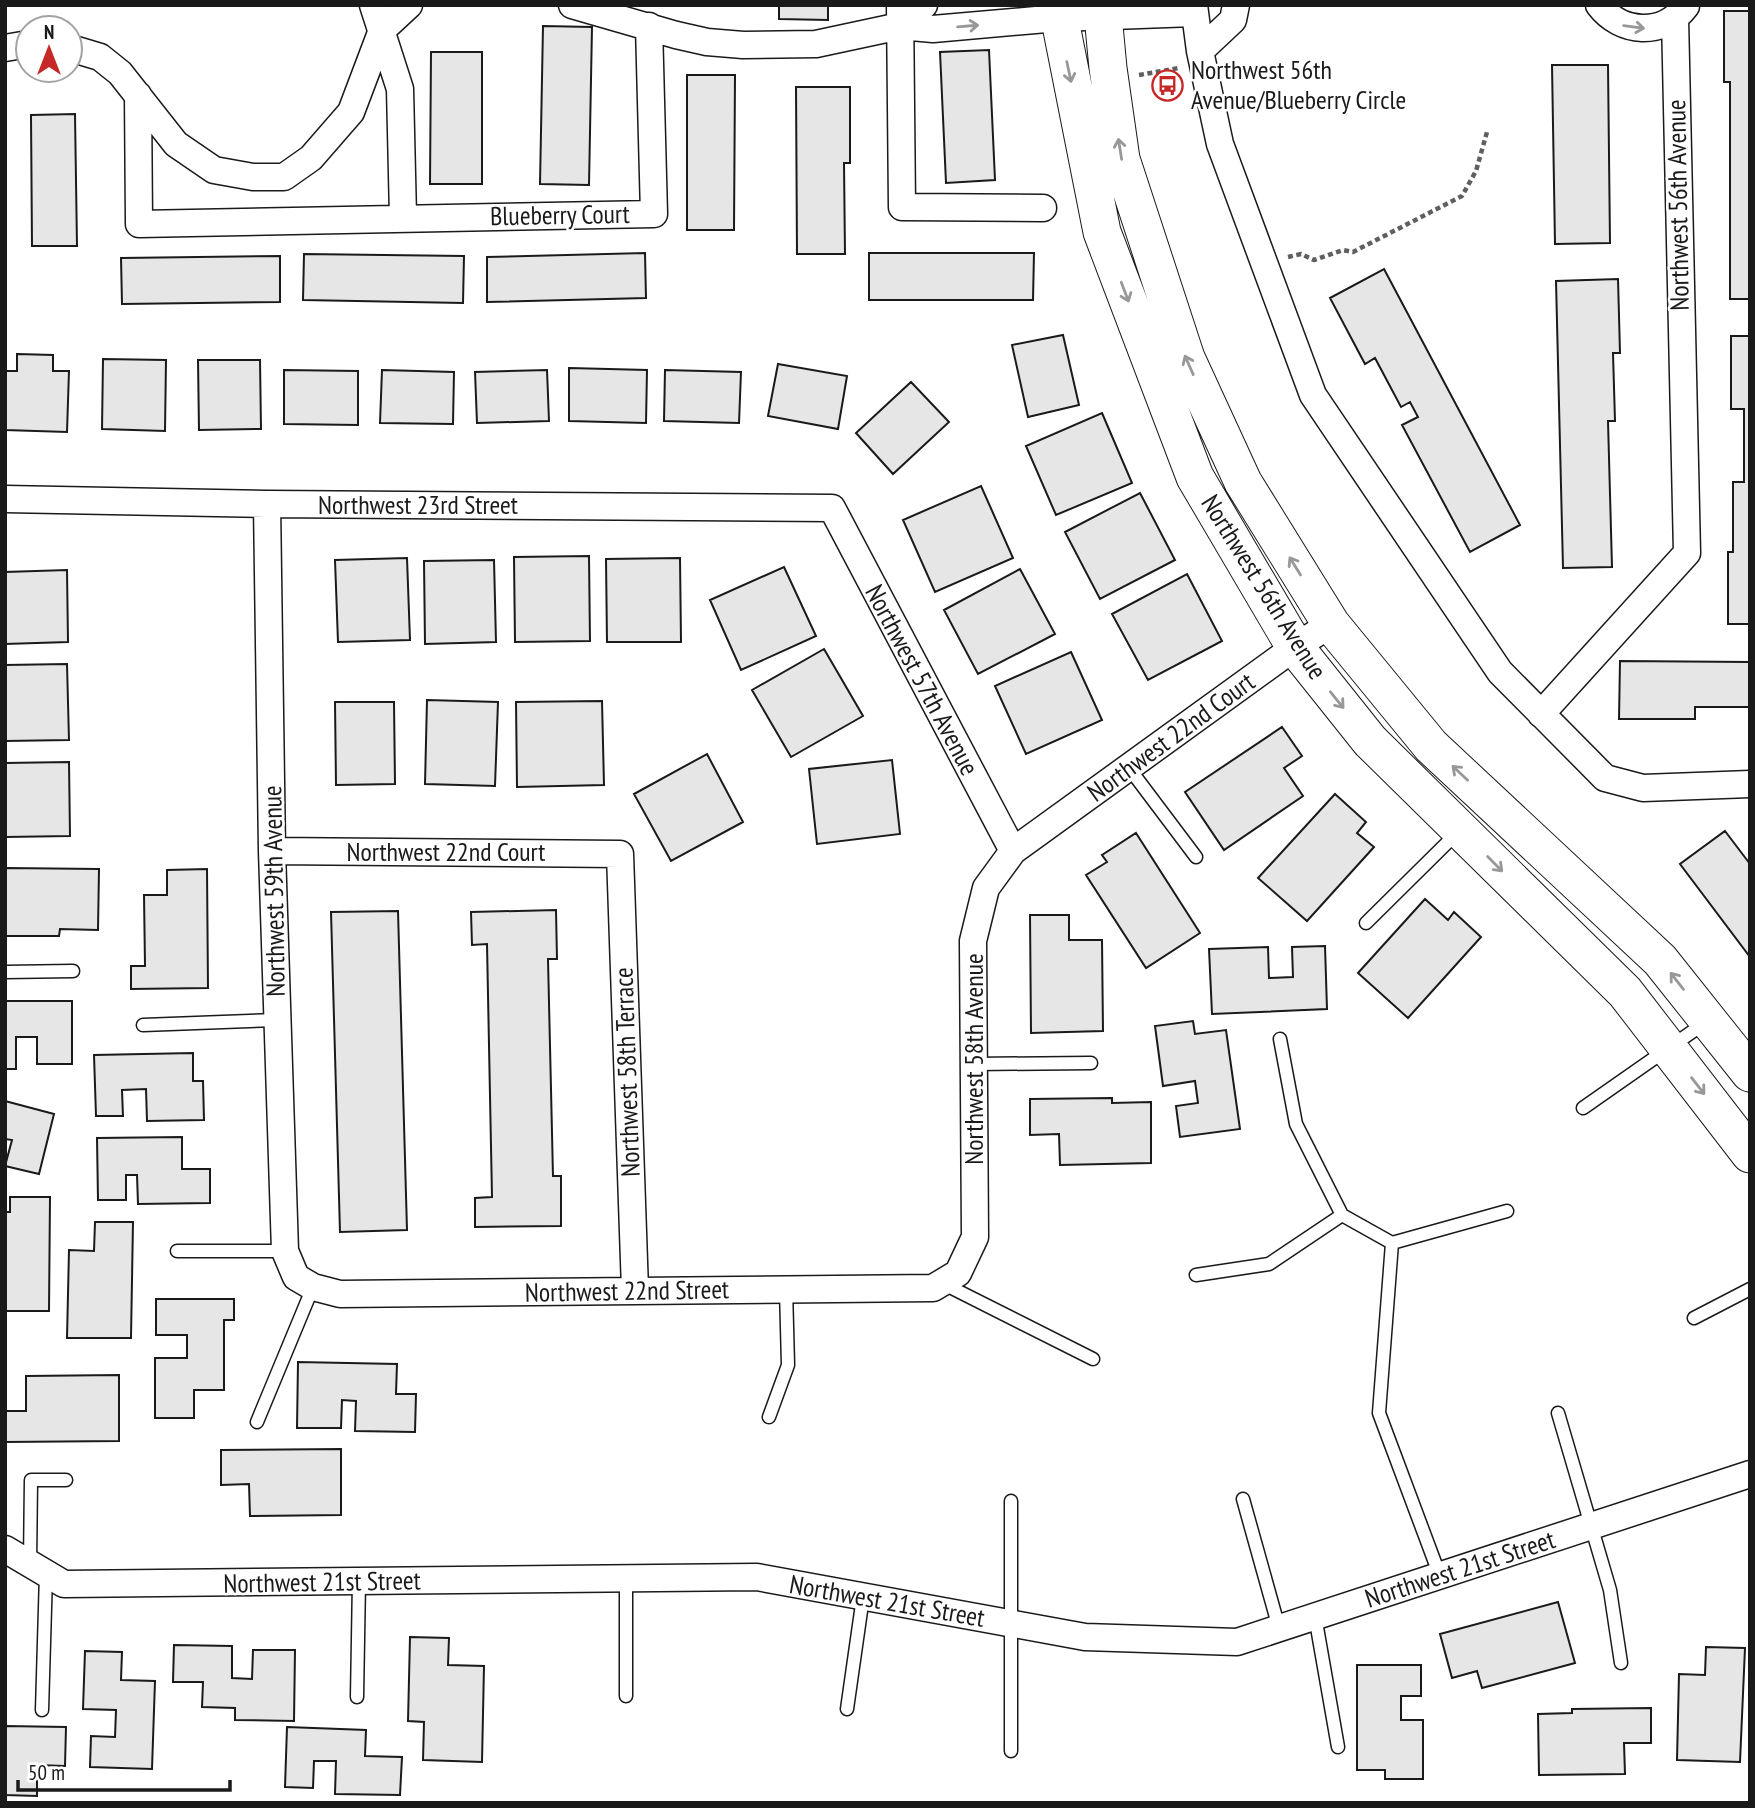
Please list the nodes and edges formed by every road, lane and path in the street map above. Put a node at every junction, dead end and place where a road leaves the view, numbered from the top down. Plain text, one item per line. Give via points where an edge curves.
1 (373, 5) edge
2 (409, 5) edge
3 (572, 5) edge
4 (924, 5) edge
5 (1236, 5) edge
6 (1599, 5) edge
7 (1194, 9) edge
8 (1103, 10) edge
9 (1681, 11) edge
10 (1058, 12) edge
11 (900, 16) edge
12 (636, 17) edge
13 (382, 30) junction
14 (1200, 51) junction
15 (84, 52) edge
16 (138, 95) junction
17 (1043, 208) dead end
18 (403, 217) junction
19 (5, 499) edge
20 (267, 504) junction
21 (832, 508) joint
22 (1331, 624) junction
23 (1295, 647) junction
24 (1541, 714) junction
25 (1129, 768) junction
26 (1750, 784) edge
27 (1460, 830) junction
28 (272, 851) junction
29 (1013, 852) junction
30 (620, 854) joint
31 (1196, 857) dead end
32 (1366, 923) dead end
33 (73, 971) dead end
34 (5, 972) edge
35 (277, 1020) junction
36 (1708, 1021) junction
37 (143, 1025) dead end
38 (1280, 1039) dead end
39 (1668, 1047) junction
40 (1091, 1063) dead end
41 (974, 1064) junction
42 (1750, 1073) edge
43 (1583, 1108) dead end
44 (1750, 1154) edge
45 (1507, 1211) dead end
46 (1342, 1215) junction
47 (1392, 1243) junction
48 (177, 1251) dead end
49 (285, 1251) junction
50 (1196, 1275) dead end
51 (950, 1278) junction
52 (304, 1282) junction
53 (786, 1289) junction
54 (1750, 1289) edge
55 (635, 1290) junction
56 (1694, 1318) dead end
57 (1093, 1359) dead end
58 (1558, 1413) dead end
59 (769, 1417) dead end
60 (257, 1422) dead end
61 (1750, 1474) edge
62 (66, 1480) dead end
63 (1243, 1499) dead end
64 (1011, 1501) dead end
65 (1592, 1526) junction
66 (5, 1549) edge
67 (38, 1569) junction
68 (1440, 1576) junction
69 (626, 1579) junction
70 (359, 1581) junction
71 (863, 1597) junction
72 (1315, 1616) junction
73 (1012, 1623) junction
74 (1279, 1628) junction
75 (1620, 1663) dead end
76 (626, 1696) dead end
77 (357, 1698) dead end
78 (847, 1709) dead end
79 (42, 1710) dead end
80 (1338, 1747) dead end
81 (1012, 1751) dead end

1 - 13 street
2 - 13 street
3 - 12 street
4 - 11 street
5 - 14 street via 1233,20
6 -> 9 street, Northwest 56th Avenue via 1623,26 1641,29 1659,27
7 - 8 street
7 - 14 street
8 - 10 street
22 -> 8 street, Northwest 56th Avenue via 1243,482 1186,358 1121,159
9 - 24 street, Northwest 56th Avenue via 1686,553
11 -> 10 street via 933,29
10 -> 23 street, Northwest 56th Avenue via 1102,232 1195,477
11 - 12 street via 816,44 743,45 707,42
11 - 17 street via 902,207
12 - 18 street, Blueberry Court via 654,214
13 - 16 street via 351,112 311,158 284,177 214,170 176,144
13 - 18 street via 400,89
14 - 24 street via 1220,144 1313,395 1500,673
15 - 16 street via 100,57
16 - 18 street, Blueberry Court via 139,224
19 - 20 street, Northwest 23rd Street
20 - 21 street, Northwest 23rd Street
20 - 28 street, Northwest 59th Avenue
21 - 29 street, Northwest 57th Avenue
22 - 23 street, Northwest 22nd Court
36 -> 22 street, Northwest 56th Avenue via 1660,960 1432,746
23 - 25 street, Northwest 22nd Court
23 -> 27 street, Northwest 56th Avenue via 1370,741
24 - 26 street via 1605,778 1643,788
25 - 29 street, Northwest 22nd Court
25 - 31 lane
27 - 32 lane
27 -> 39 street, Northwest 56th Avenue via 1625,992
28 - 30 street, Northwest 22nd Court
28 - 35 street, Northwest 59th Avenue
29 - 41 street, Northwest 58th Avenue via 986,888 973,942
30 - 55 street, Northwest 58th Terrace
33 - 34 lane
35 - 37 lane
35 - 49 street, Northwest 59th Avenue
36 - 39 lane
36 - 42 street, Northwest 56th Avenue
38 - 46 lane via 1296,1124
39 - 43 lane
39 -> 44 street, Northwest 56th Avenue
40 - 41 lane
41 - 51 street, Northwest 58th Avenue via 975,1237
45 - 47 lane
46 - 47 lane
46 - 50 lane via 1269,1264
47 - 68 lane via 1379,1413
48 - 49 lane
49 - 52 street, Northwest 59th Avenue
51 - 53 street, Northwest 22nd Street via 933,1288
51 - 57 lane
52 - 55 street, Northwest 22nd Street via 340,1294
52 - 60 lane
53 - 55 street, Northwest 22nd Street
53 - 59 lane via 788,1365
54 - 56 lane
58 - 65 lane
61 - 65 street, Northwest 21st Street
62 - 67 lane via 31,1480
63 - 74 lane
64 - 73 lane
65 - 68 street, Northwest 21st Street
65 - 75 lane via 1610,1590
66 - 67 street, Northwest 21st Street
67 - 70 street, Northwest 21st Street via 64,1584
67 - 79 lane
68 - 72 street, Northwest 21st Street
69 - 70 street, Northwest 21st Street
69 - 71 street, Northwest 21st Street via 757,1577
69 - 76 lane
70 - 77 lane
71 - 73 street, Northwest 21st Street
71 - 78 lane
72 - 74 street, Northwest 21st Street
72 - 80 lane
73 - 74 street, Northwest 21st Street via 1085,1637 1237,1642
73 - 81 lane

